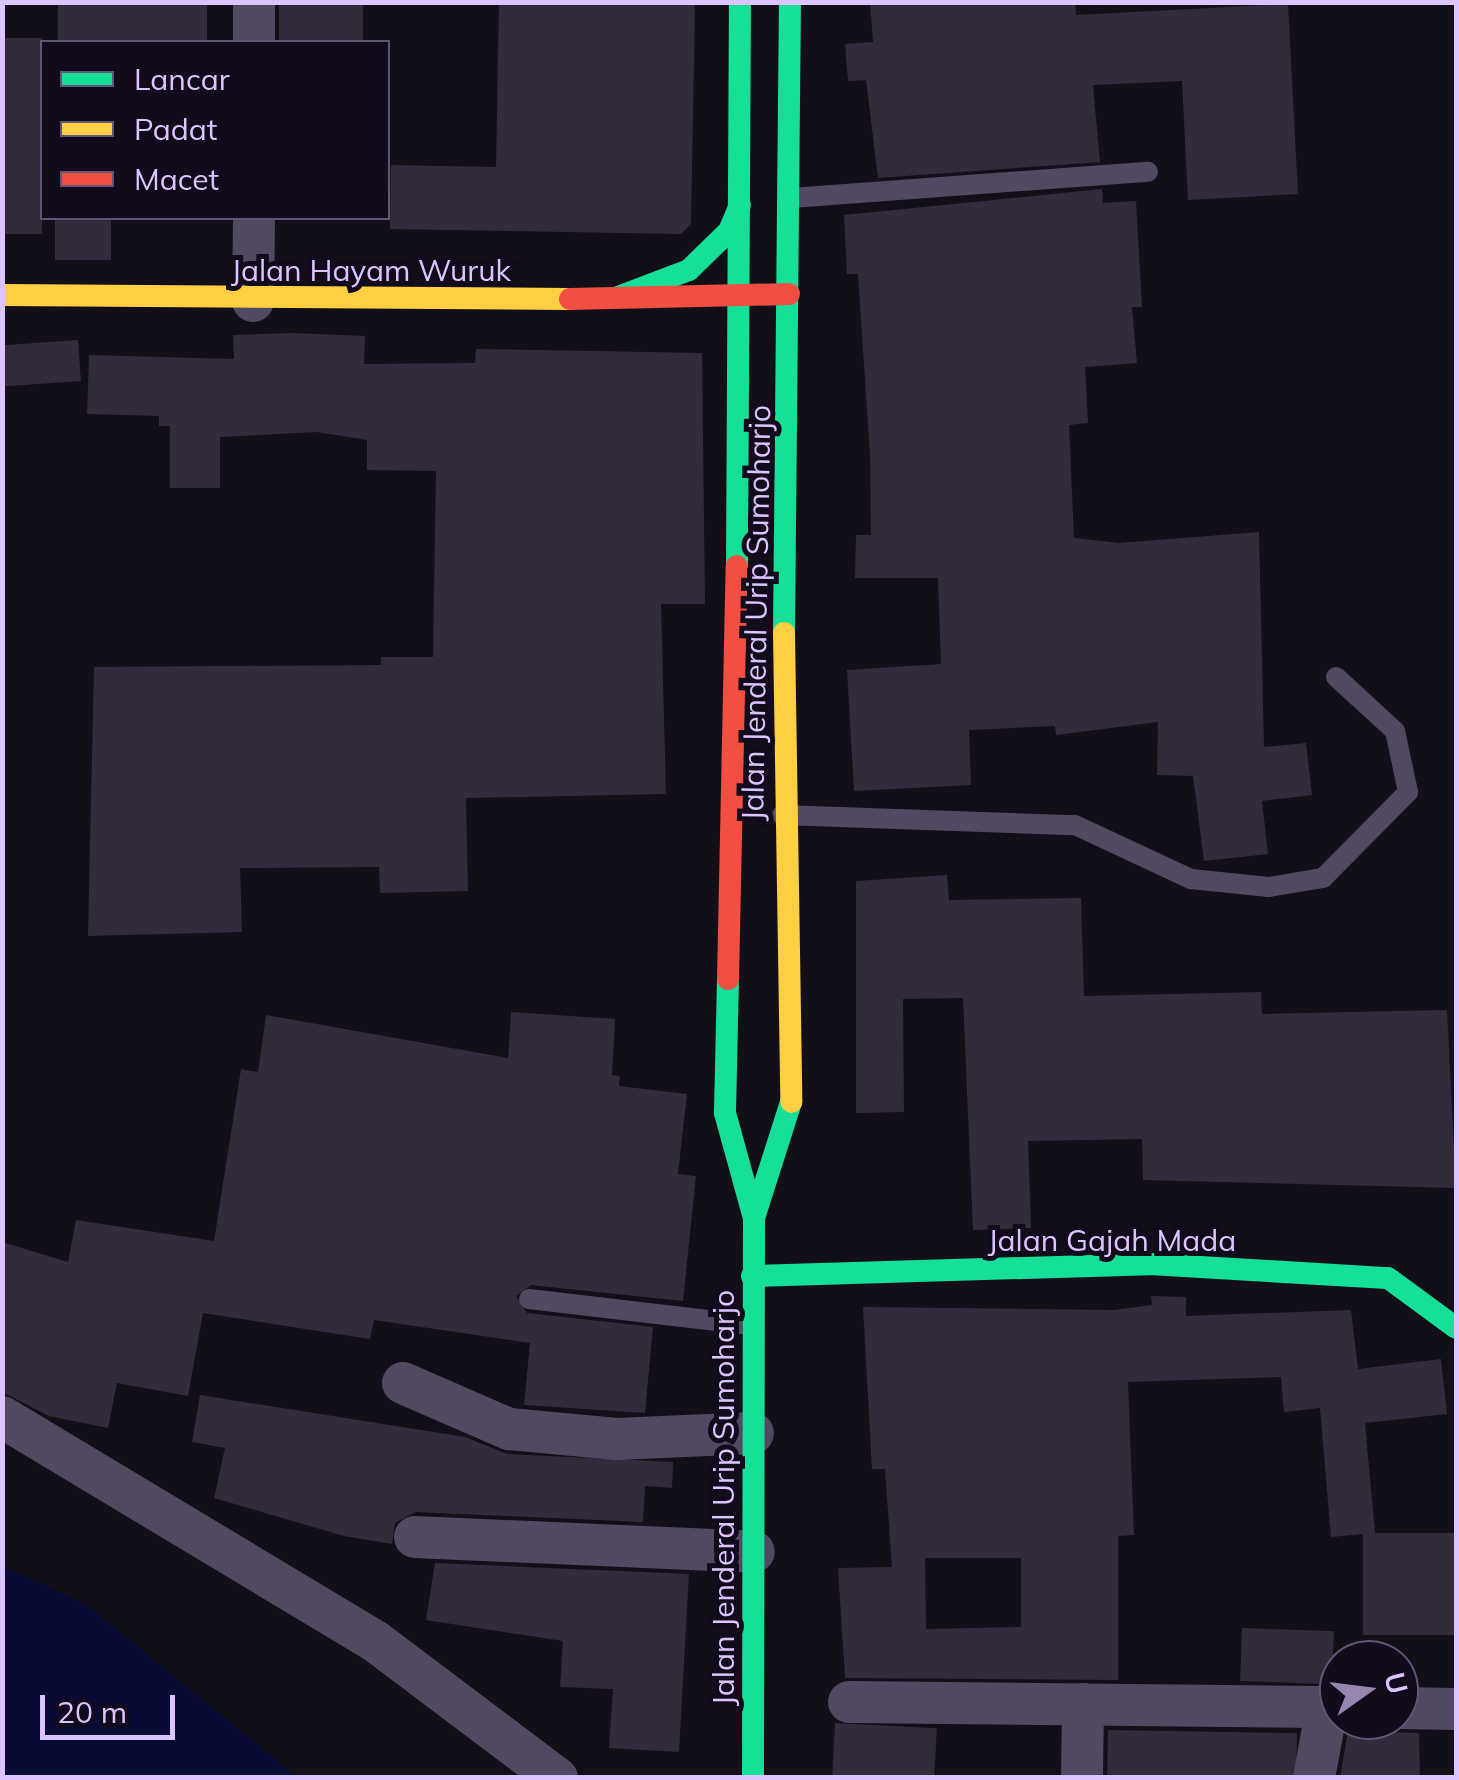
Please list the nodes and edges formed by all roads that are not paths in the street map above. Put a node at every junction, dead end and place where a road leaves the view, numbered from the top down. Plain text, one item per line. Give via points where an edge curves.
1 (254, 2) edge
2 (740, 2) edge
3 (790, 2) edge
4 (254, 40) edge
5 (1148, 172) dead end
6 (788, 198) junction
7 (740, 205) junction
8 (254, 220) edge
9 (741, 294) junction
10 (792, 294) junction
11 (2, 296) edge
12 (618, 296) junction
13 (253, 301) junction
14 (1336, 677) dead end
15 (782, 815) junction
16 (754, 1218) junction
17 (752, 1276) junction
18 (529, 1300) dead end
19 (752, 1325) junction
20 (1456, 1328) edge
21 (403, 1384) dead end
22 (2, 1416) edge
23 (753, 1433) junction
24 (415, 1537) dead end
25 (754, 1552) junction
26 (849, 1702) dead end
27 (1083, 1704) junction
28 (1319, 1707) edge
29 (1419, 1708) edge
30 (1456, 1709) edge
31 (1324, 1740) edge
32 (557, 1778) edge
33 (753, 1778) edge
34 (1082, 1778) edge
35 (1314, 1778) edge

1 - 4 street
2 - 7 main road, Jalan Jenderal Urip Sumoharjo
3 - 6 main road, Jalan Jenderal Urip Sumoharjo
5 - 6 lane
6 - 10 main road, Jalan Jenderal Urip Sumoharjo
7 - 9 main road, Jalan Jenderal Urip Sumoharjo
7 - 12 main road via 729,231 689,270
8 - 13 street
9 - 10 main road, Jalan Hayam Wuruk
9 - 12 main road, Jalan Hayam Wuruk
9 - 16 main road, Jalan Jenderal Urip Sumoharjo via 725,1113
10 - 15 main road, Jalan Jenderal Urip Sumoharjo
11 - 13 main road, Jalan Hayam Wuruk
12 - 13 main road, Jalan Hayam Wuruk
14 - 15 lane via 1395,731 1408,792 1323,878 1268,887 1192,880 1075,825
15 - 16 main road, Jalan Jenderal Urip Sumoharjo via 792,1113
16 - 17 main road, Jalan Jenderal Urip Sumoharjo
17 - 19 main road, Jalan Jenderal Urip Sumoharjo
17 - 20 main road, Jalan Gajah Mada via 1150,1264 1388,1278
18 - 19 lane
19 - 23 main road, Jalan Jenderal Urip Sumoharjo
21 - 23 street via 509,1429 616,1439
22 - 32 street via 375,1641
23 - 25 main road, Jalan Jenderal Urip Sumoharjo
24 - 25 street
25 - 33 main road, Jalan Jenderal Urip Sumoharjo
26 - 27 street
27 - 28 street
27 - 34 street
29 - 30 street
31 - 35 street

